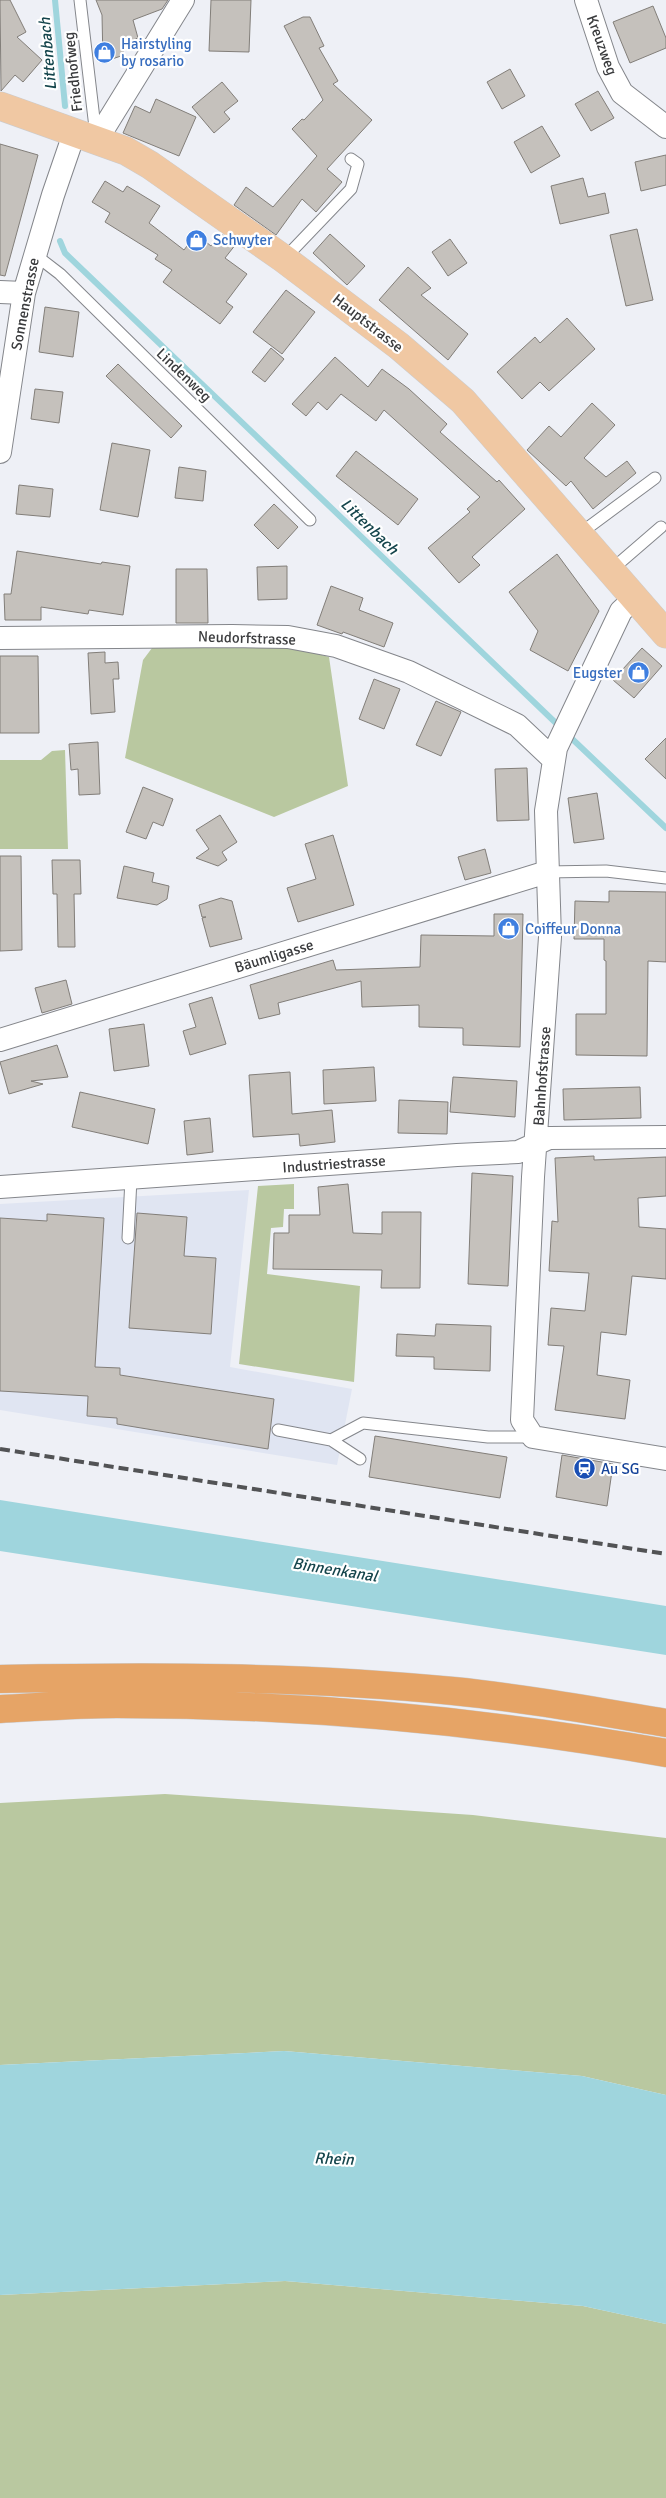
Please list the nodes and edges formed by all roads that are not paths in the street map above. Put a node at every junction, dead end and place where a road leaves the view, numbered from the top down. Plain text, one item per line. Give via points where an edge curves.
1 (80, 0) edge
2 (183, 0) edge
3 (586, 0) edge
4 (0, 106) edge
5 (666, 127) edge
6 (86, 136) junction
7 (351, 159) dead end
8 (34, 254) junction
9 (284, 259) junction
10 (0, 292) edge
11 (24, 293) junction
12 (3, 414) edge
13 (0, 452) edge
14 (655, 478) dead end
15 (310, 520) dead end
16 (661, 526) dead end
17 (578, 535) junction
18 (610, 571) junction
19 (634, 599) junction
20 (666, 634) edge
21 (0, 638) edge
22 (555, 753) junction
23 (547, 872) junction
24 (666, 878) edge
25 (0, 1040) edge
26 (666, 1138) edge
27 (537, 1142) junction
28 (131, 1179) junction
29 (0, 1187) edge
30 (128, 1238) dead end
31 (278, 1430) dead end
32 (533, 1437) junction
33 (331, 1440) junction
34 (360, 1459) dead end
35 (666, 1459) edge
36 (0, 1679) edge
37 (0, 1709) edge
38 (666, 1723) edge
39 (666, 1753) edge

1 - 6 lane, Friedhofweg
2 - 6 street, Sonnenstrasse
3 - 5 street, Kreuzweg via 608,67 622,93
4 - 6 main road, Hauptstrasse
6 - 8 street, Sonnenstrasse
6 - 9 main road, Hauptstrasse via 126,151 150,165
7 - 9 lane via 358,164 351,189
8 - 11 street, Sonnenstrasse
8 - 15 lane, Lindenweg via 60,274
9 - 17 main road, Hauptstrasse via 399,346 462,401
10 - 11 street
11 - 12 street, Sonnenstrasse
12 - 13 street, Sonnenstrasse
14 - 17 lane
16 - 18 lane
17 - 18 main road, Hauptstrasse
18 - 19 main road, Hauptstrasse
19 - 20 main road, Hauptstrasse
19 - 22 street, Bahnhofstrasse via 621,611 572,710
21 - 22 street, Neudorfstrasse via 288,637 336,646 409,672 517,725
22 - 23 street, Bahnhofstrasse via 546,811
23 - 24 lane via 606,870
23 - 25 street, Bäumligasse
23 - 27 street, Bahnhofstrasse via 550,937
26 - 27 street, Industriestrasse via 549,1138
27 - 28 street, Industriestrasse via 518,1152
27 - 32 street, Bahnhofstrasse via 522,1420
28 - 29 street, Industriestrasse
28 - 30 lane
31 - 33 lane
32 - 33 lane via 488,1437 363,1423
32 - 35 street
33 - 34 lane
36 - 38 highway via 222,1677 314,1681 453,1691
37 - 39 highway via 116,1704 328,1711 561,1734

